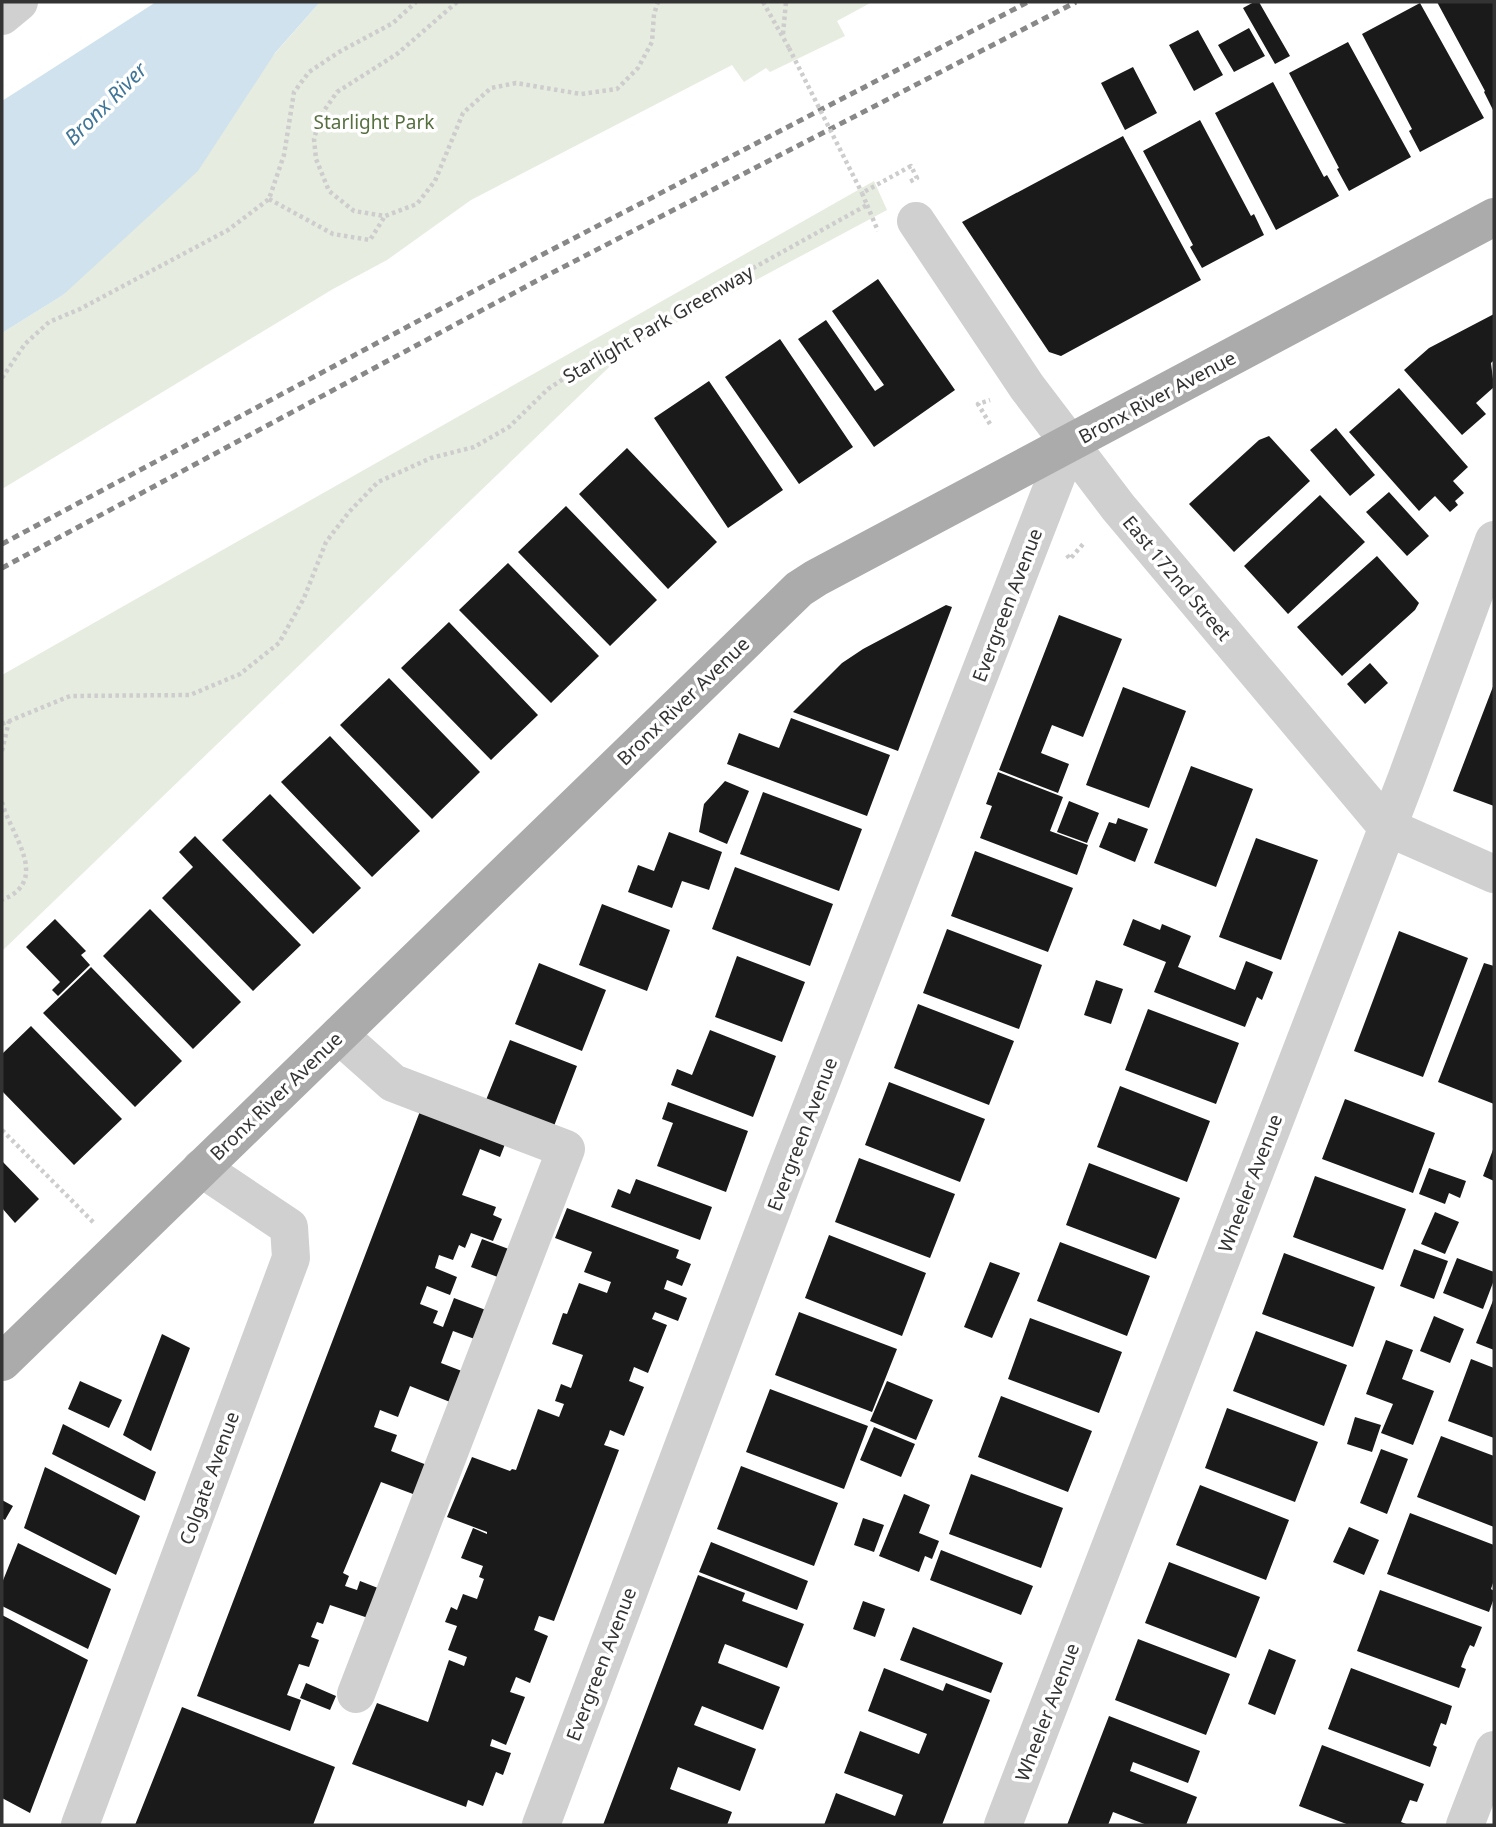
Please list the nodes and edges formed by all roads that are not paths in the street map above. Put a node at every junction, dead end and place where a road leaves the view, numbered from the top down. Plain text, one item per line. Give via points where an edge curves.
1 (19, 2) edge
2 (2, 16) edge
3 (1494, 217) edge
4 (916, 221) dead end
5 (1069, 444) junction
6 (1494, 540) edge
7 (1387, 827) junction
8 (1494, 874) edge
9 (339, 1035) junction
10 (201, 1168) junction
11 (2, 1362) edge
12 (356, 1694) dead end
13 (1494, 1750) edge
14 (80, 1825) edge
15 (541, 1825) edge
16 (1003, 1825) edge
17 (1465, 1825) edge

1 - 2 street
3 - 5 main road, Bronx River Avenue
4 - 5 street, East 172nd Street
5 - 7 street, East 172nd Street
5 - 9 main road, Bronx River Avenue via 799,589
5 - 15 street, Evergreen Avenue via 790,1162
6 - 7 street, Wheeler Avenue
7 - 8 street, East 172nd Street
7 - 16 street, Wheeler Avenue
9 - 10 main road, Bronx River Avenue
9 - 12 street via 393,1083 566,1149
10 - 11 main road, Bronx River Avenue
10 - 14 street, Colgate Avenue via 289,1227 291,1258
13 - 17 street

